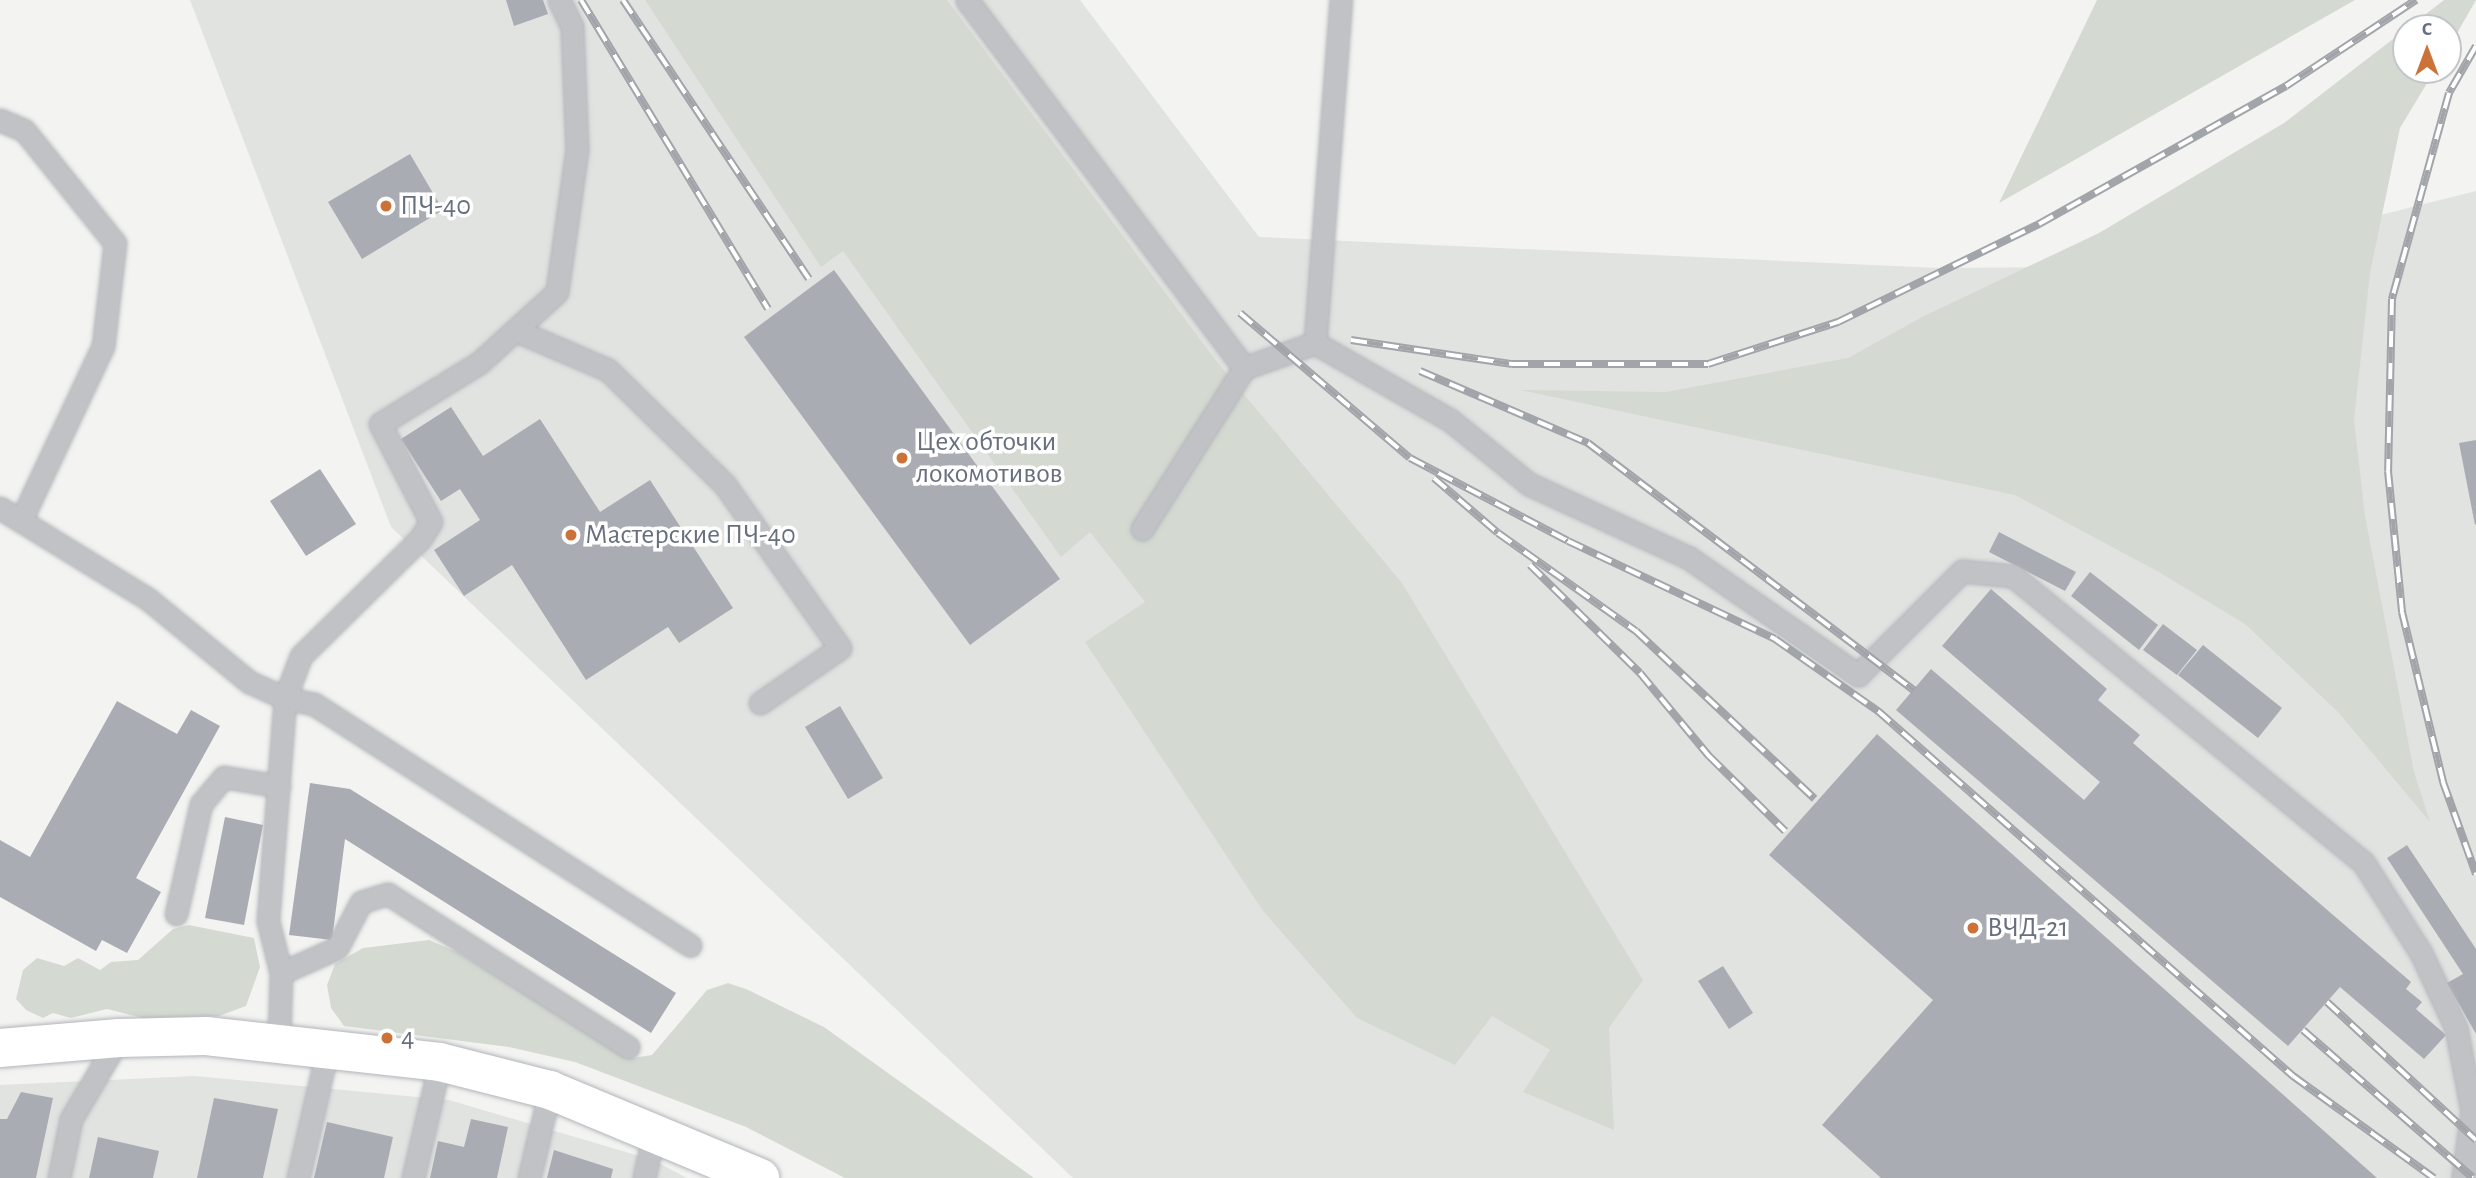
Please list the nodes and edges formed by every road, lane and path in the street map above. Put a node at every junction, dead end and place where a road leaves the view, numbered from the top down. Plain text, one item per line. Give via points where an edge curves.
1 (559, 0) edge
2 (967, 0) edge
3 (1341, 0) edge
4 (0, 120) edge
5 (515, 330) junction
6 (1315, 343) junction
7 (1244, 368) junction
8 (0, 508) edge
9 (22, 520) junction
10 (1142, 529) dead end
11 (285, 698) junction
12 (760, 703) dead end
13 (279, 786) junction
14 (176, 914) dead end
15 (690, 945) dead end
16 (281, 974) junction
17 (118, 1038) junction
18 (279, 1042) junction
19 (628, 1047) dead end
20 (0, 1048) edge
21 (328, 1048) junction
22 (440, 1062) junction
23 (550, 1090) junction
24 (654, 1133) junction
25 (59, 1178) edge
26 (298, 1178) edge
27 (413, 1178) edge
28 (529, 1178) edge
29 (644, 1178) edge
30 (760, 1178) edge
31 (2463, 1178) edge

1 - 5 lane via 572,27 577,149 557,292
2 - 7 lane
3 - 6 lane
4 - 9 lane via 24,130 115,243 103,346
5 - 11 lane via 479,363 380,424 431,522 420,539 301,656
5 - 12 lane via 608,370 725,485 840,648
6 - 7 lane
6 - 31 lane via 1450,420 1529,484 1689,558 1858,675 1962,571 2013,576 2363,862 2421,953 2456,1028 2472,1111
7 - 10 lane
8 - 9 lane
9 - 11 lane via 148,599 249,682
11 - 13 lane
11 - 15 lane via 314,704
13 - 14 lane via 224,776 201,804
13 - 16 lane via 268,921
16 - 18 lane
16 - 19 lane via 337,948 361,902 388,894
17 - 18 main road
17 - 20 main road
17 - 25 lane via 71,1119
18 - 21 main road
21 - 22 main road
21 - 26 lane
22 - 23 main road
22 - 27 lane
23 - 24 main road
23 - 28 lane
24 - 29 lane
24 - 30 main road

